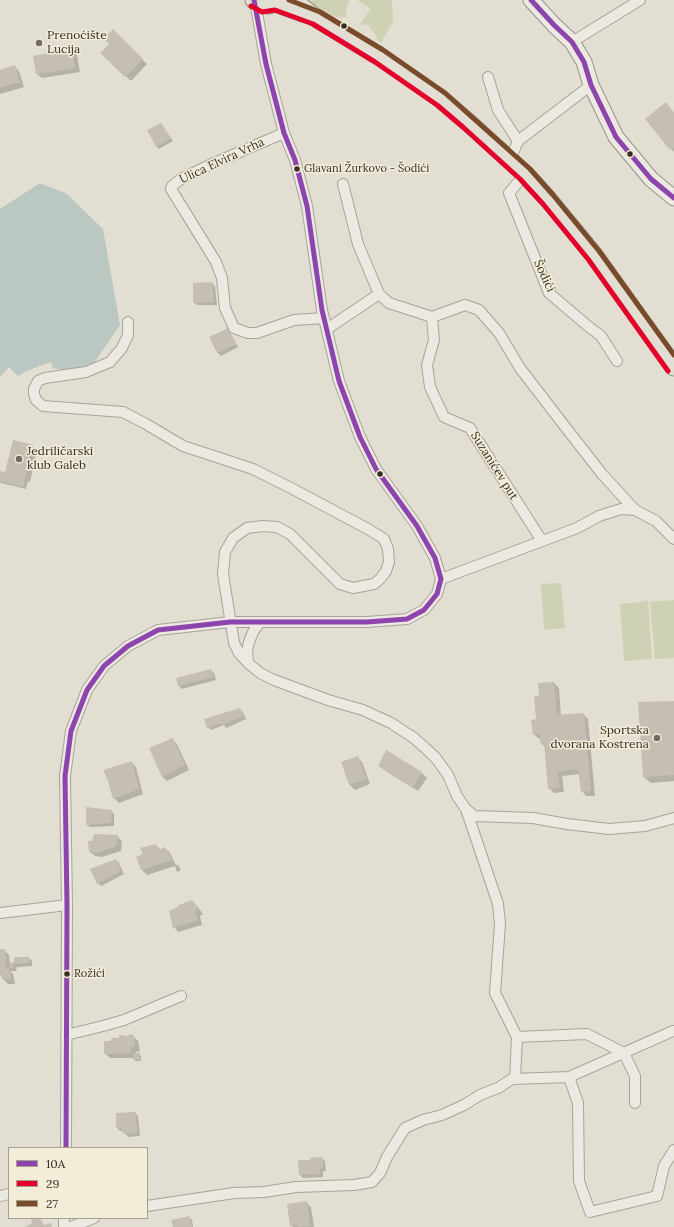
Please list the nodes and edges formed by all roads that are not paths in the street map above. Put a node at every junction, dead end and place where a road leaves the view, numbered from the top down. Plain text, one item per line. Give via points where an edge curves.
1 (254, 0) edge
2 (293, 0) edge
3 (640, 0) edge
4 (537, 2) edge
5 (276, 3) edge
6 (316, 18) junction
7 (261, 32) junction
8 (572, 42) junction
9 (488, 77) dead end
10 (590, 85) junction
11 (284, 133) junction
12 (518, 141) junction
13 (510, 160) junction
14 (525, 174) junction
15 (343, 184) dead end
16 (674, 198) edge
17 (379, 294) junction
18 (432, 317) junction
19 (324, 318) junction
20 (128, 322) dead end
21 (327, 329) junction
22 (617, 361) dead end
23 (674, 367) edge
24 (635, 510) junction
25 (674, 539) edge
26 (542, 541) junction
27 (441, 579) junction
28 (230, 622) junction
29 (260, 622) junction
30 (248, 663) junction
31 (465, 808) junction
32 (674, 818) edge
33 (67, 905) junction
34 (0, 913) edge
35 (181, 996) dead end
36 (673, 1031) dead end
37 (66, 1035) junction
38 (518, 1037) junction
39 (624, 1053) junction
40 (569, 1077) junction
41 (515, 1079) junction
42 (635, 1103) dead end
43 (66, 1147) edge
44 (674, 1150) edge
45 (148, 1206) edge
46 (91, 1219) edge
47 (71, 1227) edge

1 - 5 main road via 263,5
1 - 7 street
2 - 6 main road
3 - 8 street
4 - 8 street via 554,25
5 - 6 main road
5 - 7 street via 264,16
6 - 13 main road via 379,56 441,99
7 - 11 street via 266,64
8 - 10 street via 584,62
9 - 12 street via 498,110
10 - 12 street
10 - 16 street via 616,137 651,179
11 - 19 street via 295,160 307,206
11 - 19 street, Ulica Elvira Vrha via 181,179 171,189 216,262 222,278 225,308 234,328 248,333 258,333 294,320
12 - 13 street
13 - 14 main road
14 - 22 street, Šodići via 509,193 549,293 601,336
14 - 23 main road via 594,255
15 - 17 street via 358,244
17 - 18 street via 389,304
17 - 21 street
18 - 24 street via 465,305 479,310 499,333 520,368 560,421 602,474
18 - 26 street, Suzanićev put via 434,340 427,365 430,387 444,417 470,428
19 - 21 street
20 - 28 street via 128,335 122,348 110,362 86,372 38,381 34,389 36,400 43,406 123,412 183,446 253,469 283,484 368,529 384,539 388,549 389,562 380,579 374,584 353,588 340,584 290,534 277,527 247,528 233,538 225,552 223,574
21 - 27 street via 339,381 360,437 376,468 417,526 435,558
24 - 25 street via 656,521
24 - 26 street via 621,509 599,516 577,528
26 - 27 street
27 - 29 street via 437,594 424,610 407,619 367,622
28 - 29 street
28 - 30 street via 234,643
28 - 33 street via 158,630 128,646 104,666 87,690 71,731 65,776
29 - 30 street via 253,632 247,651
30 - 31 street via 274,680 363,710 391,723 414,738 435,757 448,775
31 - 32 street via 474,816 533,818 609,829 645,826
31 - 38 street via 498,904 500,924 495,993
33 - 34 street
33 - 37 street
35 - 37 street via 124,1020
36 - 39 street
37 - 43 street
38 - 39 street via 587,1034
38 - 41 street
39 - 40 street
39 - 42 street via 634,1076
40 - 41 street
40 - 44 street via 578,1103 579,1180 590,1212 658,1196 664,1166
41 - 45 street via 442,1115 405,1128 380,1173 372,1182 234,1193
46 - 47 street

